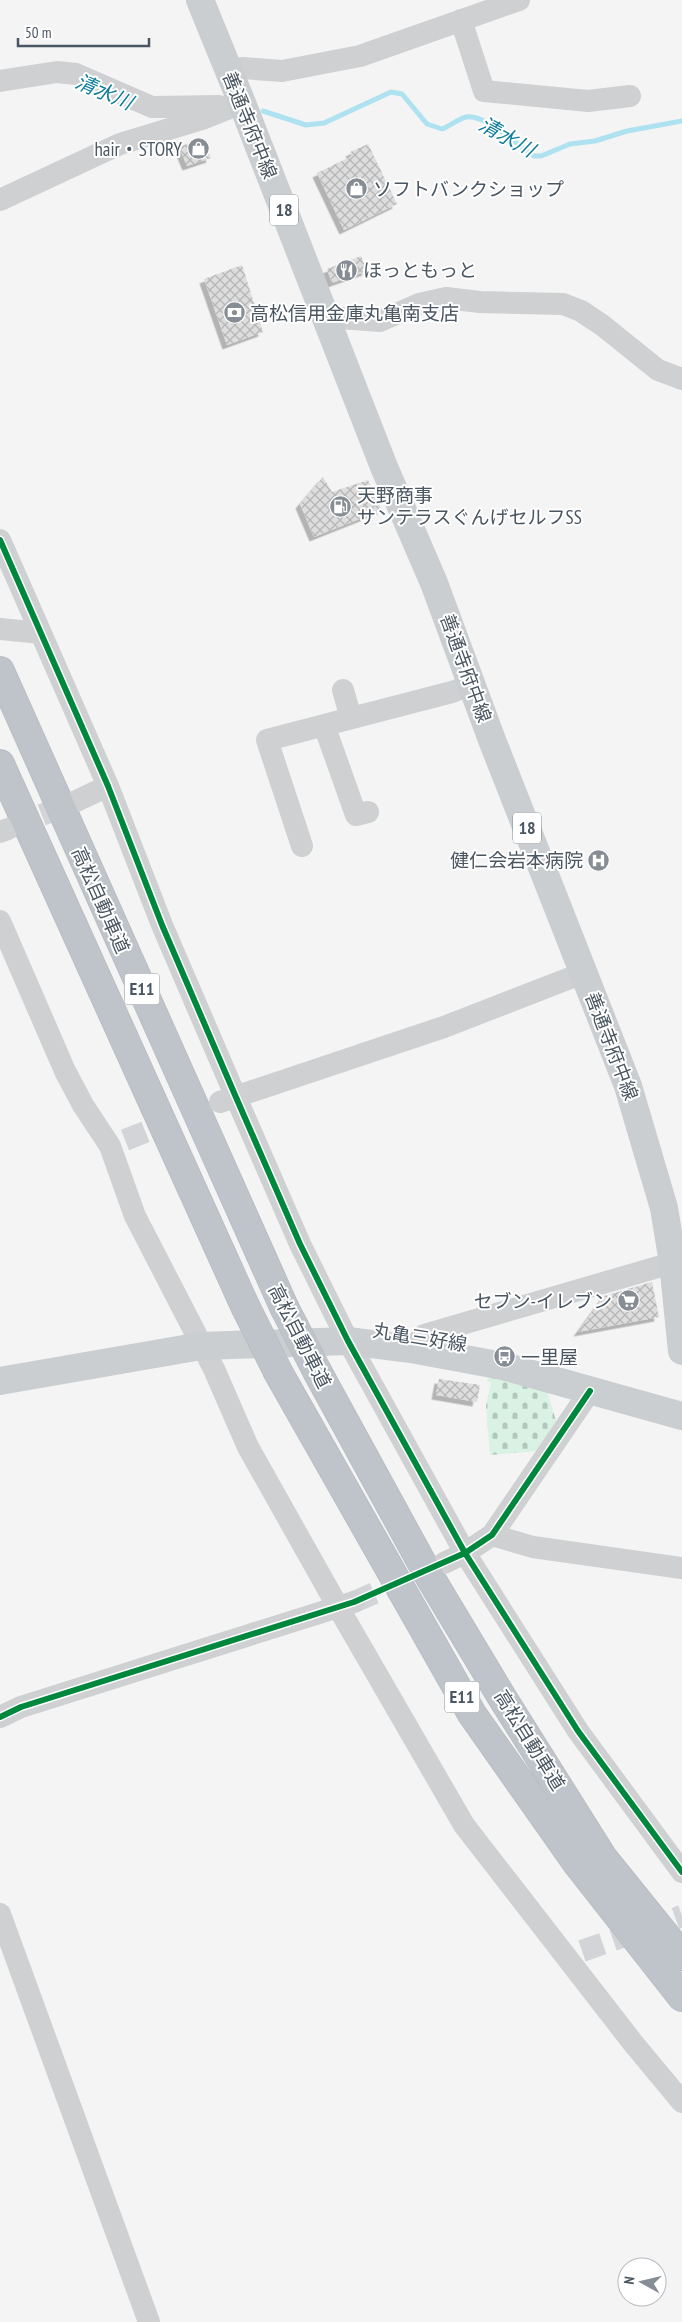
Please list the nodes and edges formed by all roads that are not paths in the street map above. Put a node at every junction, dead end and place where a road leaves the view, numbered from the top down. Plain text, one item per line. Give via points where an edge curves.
1 (200, 0) edge
2 (519, 0) edge
3 (466, 12) edge
4 (228, 69) junction
5 (0, 81) edge
6 (630, 96) dead end
7 (242, 103) junction
8 (0, 200) edge
9 (326, 317) junction
10 (682, 379) edge
11 (0, 540) edge
12 (0, 629) edge
13 (41, 633) junction
14 (0, 671) edge
15 (473, 684) junction
16 (343, 690) dead end
17 (351, 718) junction
18 (324, 725) junction
19 (0, 764) edge
20 (108, 786) junction
21 (72, 803) tunnel mouth
22 (368, 812) dead end
23 (302, 846) dead end
24 (0, 921) edge
25 (583, 972) junction
26 (228, 1098) junction
27 (678, 1262) edge
28 (348, 1340) junction
29 (201, 1346) junction
30 (412, 1349) junction
31 (682, 1351) edge
32 (0, 1381) edge
33 (590, 1391) junction
34 (682, 1416) edge
35 (492, 1534) junction
36 (465, 1553) junction
37 (444, 1563) tunnel mouth
38 (682, 1568) edge
39 (346, 1605) junction
40 (0, 1717) edge
41 (682, 1872) edge
42 (0, 1914) edge
43 (682, 1956) edge
44 (682, 1997) edge
45 (682, 2100) edge
46 (149, 2322) edge

1 - 4 main road, 善通寺府中線 / 18
2 - 3 street
3 - 4 street via 360,56 282,71
3 - 6 street via 484,91 588,101
4 - 7 main road, 善通寺府中線 / 18
5 - 7 street via 57,72 76,74 152,107
7 - 8 street via 120,144
7 - 9 main road, 善通寺府中線 / 18
9 - 10 street via 380,321 419,304 446,298 563,304 582,311 658,370
9 - 15 main road, 善通寺府中線 / 18
11 - 13 street
12 - 13 street
13 - 20 street
14 - 43 highway, 高松自動車道 / E11, bridge via 284,1307 318,1373 428,1574 503,1699 604,1858
15 - 17 street
15 - 25 main road, 善通寺府中線 / 18
16 - 17 street
17 - 18 street
18 - 22 street via 356,815
18 - 23 street via 268,740
19 - 44 highway, 高松自動車道 / E11, bridge via 278,1372 472,1714 576,1862
20 - 21 street
20 - 26 street
24 - 29 street via 83,1105 118,1143 134,1216
25 - 26 street via 444,1027
25 - 27 main road, 善通寺府中線 / 18 via 641,1124
26 - 28 street
27 - 30 street via 424,1335
27 - 31 main road, 善通寺府中線 / 18
28 - 29 main road, 丸亀三好線
28 - 30 main road, 丸亀三好線
28 - 36 street
29 - 32 main road, 丸亀三好線
29 - 39 street via 248,1446
30 - 33 main road, 丸亀三好線 via 504,1366
33 - 34 main road, 丸亀三好線
33 - 35 street
35 - 36 street
35 - 38 street via 534,1548
36 - 37 street
36 - 41 street via 578,1731
39 - 40 street via 21,1707
39 - 45 street via 464,1825 575,1955
42 - 46 street

